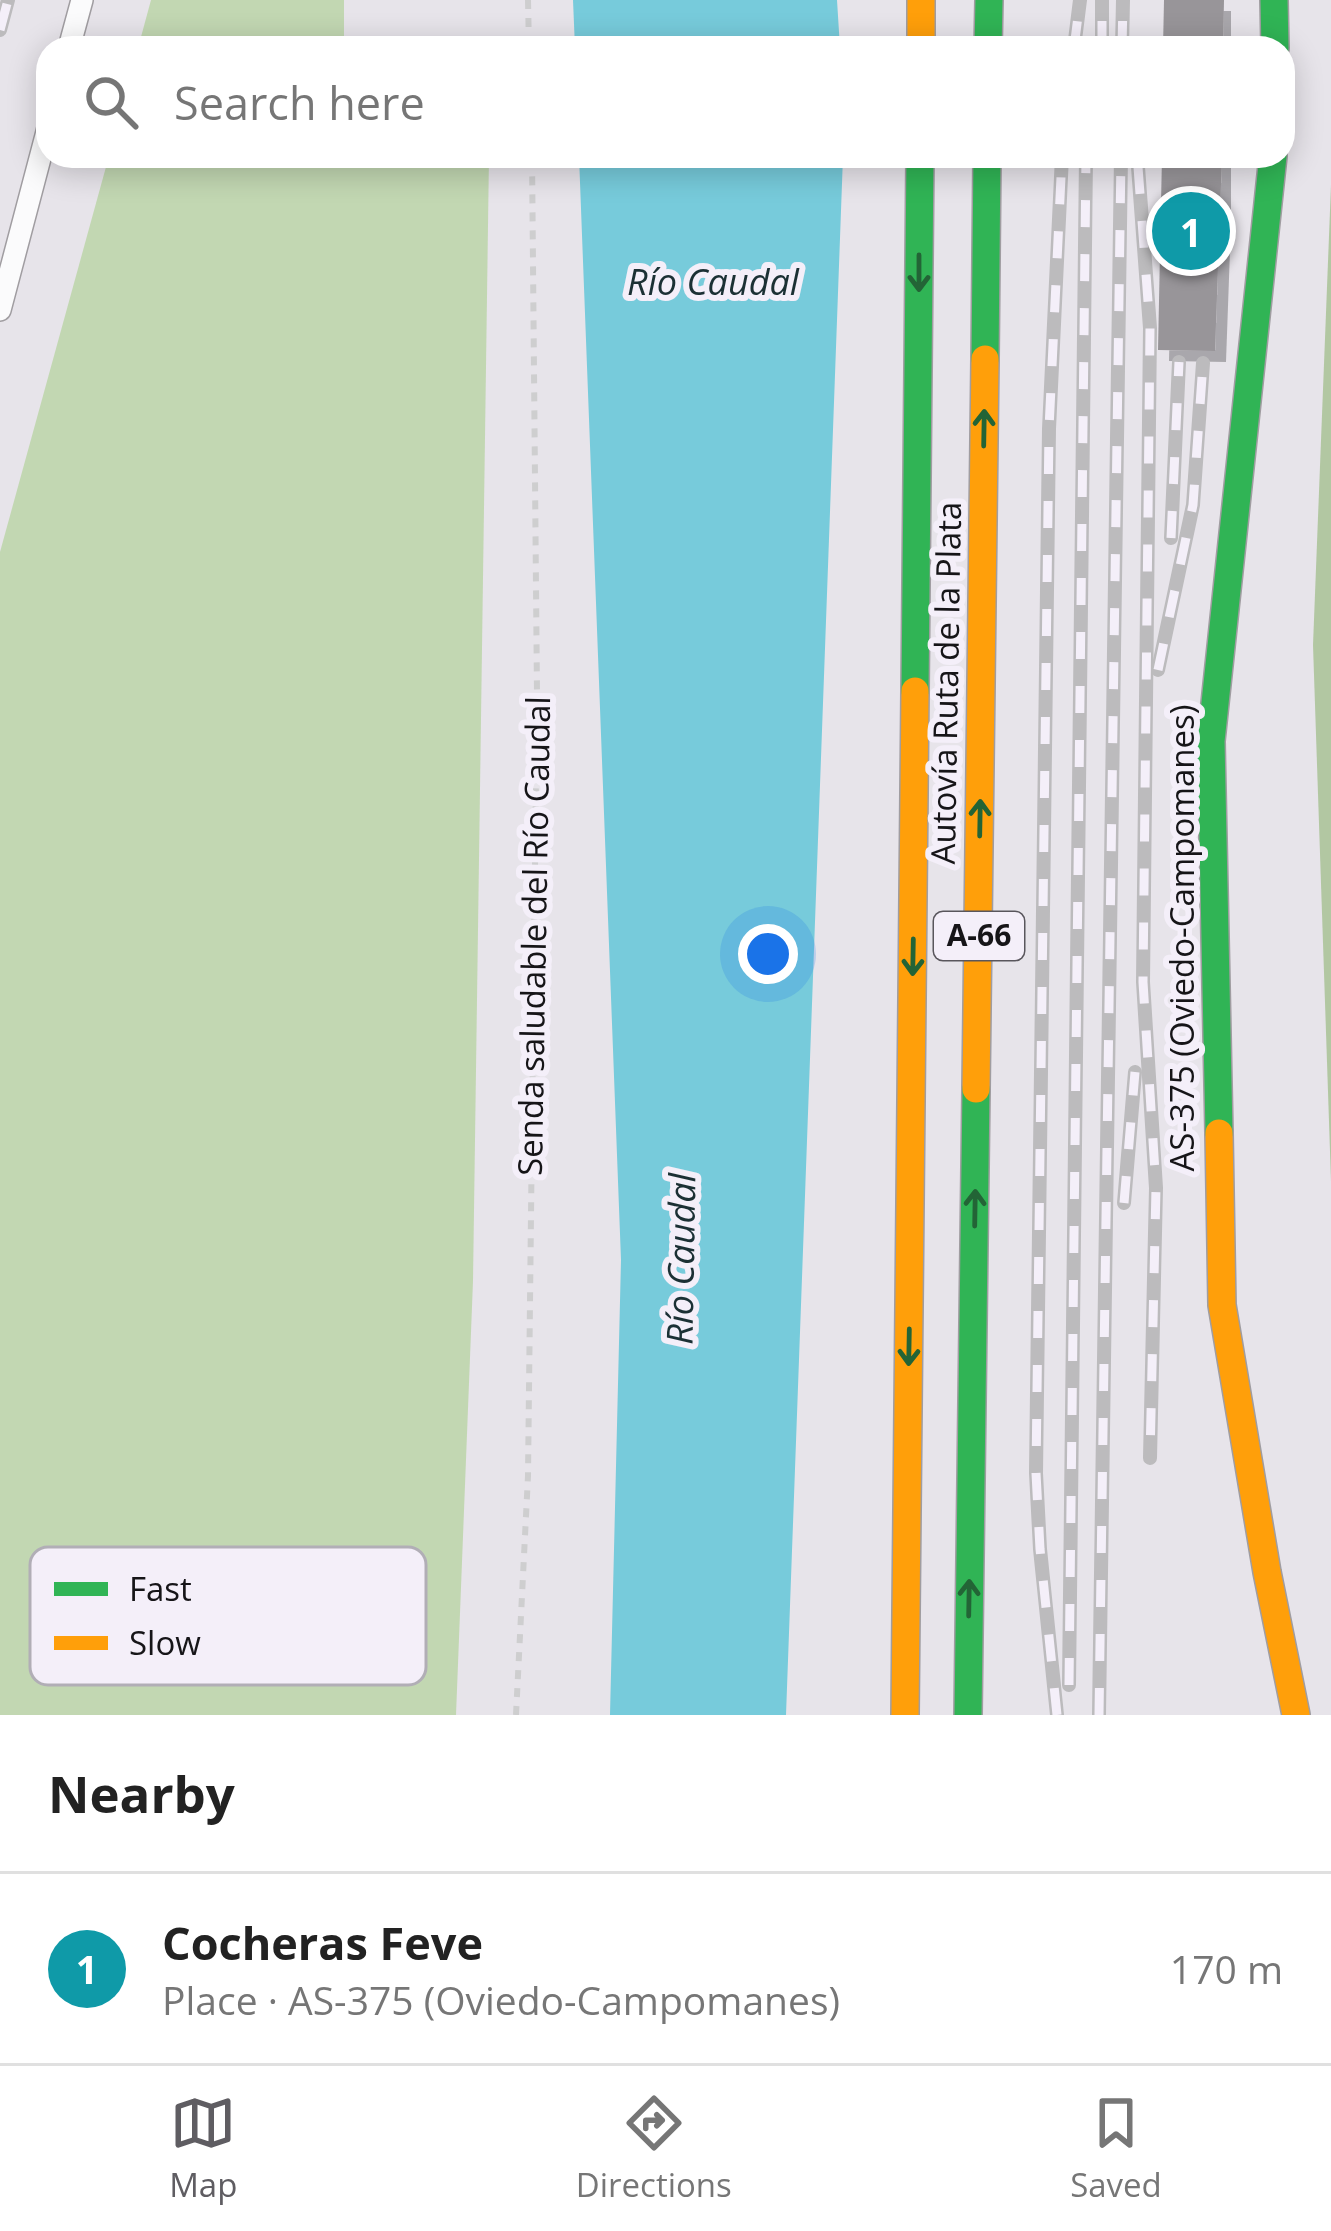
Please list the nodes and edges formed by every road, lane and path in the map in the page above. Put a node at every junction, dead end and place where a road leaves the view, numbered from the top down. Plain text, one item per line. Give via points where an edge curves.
1 (82, 0) edge
2 (528, 0) edge
3 (921, 0) edge
4 (989, 0) edge
5 (1274, 0) edge
6 (72, 36) edge
7 (529, 36) edge
8 (921, 36) edge
9 (988, 36) edge
10 (1275, 36) edge
11 (37, 168) edge
12 (532, 168) edge
13 (920, 168) edge
14 (987, 168) edge
15 (1272, 168) edge
16 (0, 310) edge
17 (516, 1715) edge
18 (905, 1715) edge
19 (968, 1715) edge
20 (1295, 1715) edge

1 - 6 lane
2 - 7 path
3 - 8 main road
4 - 9 main road
5 - 10 main road
11 - 16 lane
12 - 17 path, Senda saludable del Río Caudal via 537,694 527,1476
13 -> 18 main road, Autovía Ruta de la Plata / A-66
19 -> 14 main road, Autovía Ruta de la Plata / A-66
15 - 20 main road, AS-375 (Oviedo-Campomanes) via 1211,764 1222,1305

